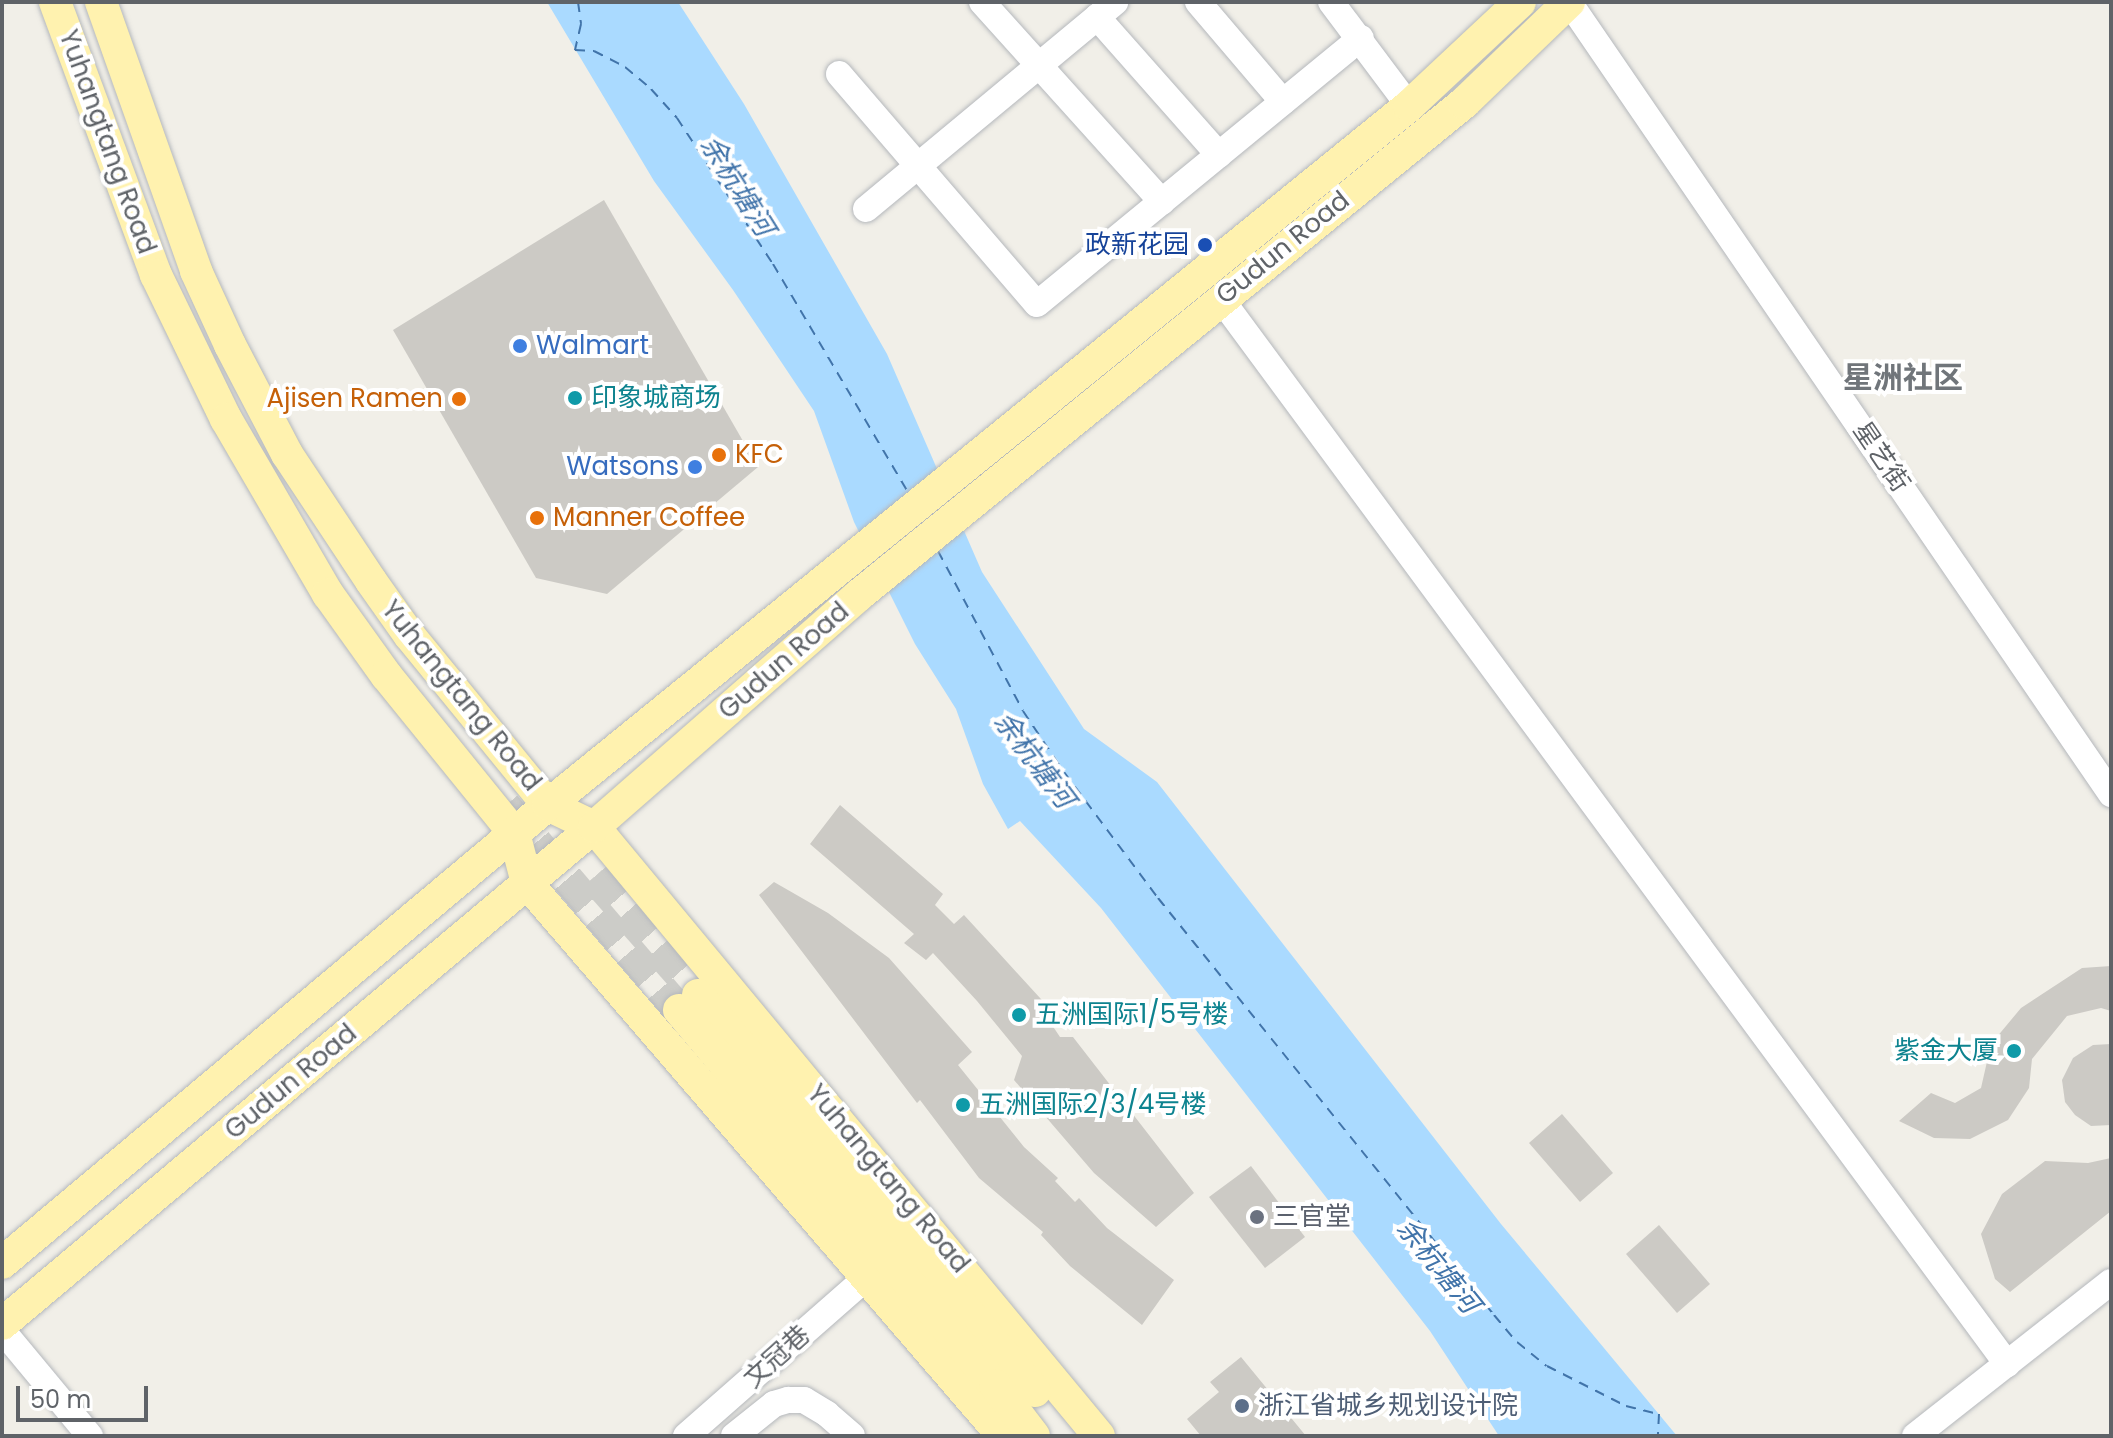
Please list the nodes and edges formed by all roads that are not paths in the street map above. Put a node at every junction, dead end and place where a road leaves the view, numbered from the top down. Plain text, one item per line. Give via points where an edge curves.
1 (55, 2) edge
2 (101, 2) edge
3 (982, 2) edge
4 (1198, 2) edge
5 (1331, 2) edge
6 (1520, 2) edge
7 (1569, 2) edge
8 (1106, 10) edge
9 (1361, 38) junction
10 (1039, 65) junction
11 (839, 74) dead end
12 (1283, 102) junction
13 (1409, 106) junction
14 (1219, 155) junction
15 (919, 166) junction
16 (1162, 202) junction
17 (866, 209) dead end
18 (1221, 299) junction
19 (1136, 348) junction
20 (2111, 794) edge
21 (548, 805) junction
22 (594, 827) junction
23 (514, 833) junction
24 (527, 883) junction
25 (2, 1263) edge
26 (867, 1277) junction
27 (2111, 1282) edge
28 (2, 1327) edge
29 (2007, 1364) junction
30 (90, 1436) edge
31 (686, 1436) edge
32 (734, 1436) edge
33 (852, 1436) edge
34 (1003, 1436) edge
35 (1034, 1436) edge
36 (1074, 1436) edge
37 (1099, 1436) edge
38 (1915, 1436) edge

1 - 23 main road, Yuhangtang Road via 156,275 226,419 328,594
2 - 21 main road, Yuhangtang Road via 196,271 287,454 410,636
3 - 10 street
4 - 12 street
5 - 9 street
6 - 13 main road, Gudun Road
7 - 18 main road, Gudun Road via 1464,103
7 - 20 street, 星艺街
8 - 10 street
8 - 14 street
9 - 12 street
9 - 13 street
10 - 15 street
10 - 16 street
11 - 15 street
12 - 14 street
13 - 19 main road, Gudun Road
14 - 16 street
15 - 16 street via 1037,304
15 - 17 street
18 - 19 main road, Gudun Road
18 - 29 street
19 - 21 main road, Gudun Road via 846,561
19 - 22 main road, Gudun Road
21 - 22 main road, Yuhangtang Road
21 - 23 main road, Gudun Road
22 - 24 main road, Gudun Road
22 - 37 main road, Yuhangtang Road
23 - 24 main road, Yuhangtang Road
23 - 25 main road, Gudun Road
24 - 26 main road, Yuhangtang Road
24 - 28 main road, Gudun Road
26 - 31 street, 文冠巷
26 - 34 main road, Yuhangtang Road
27 - 29 street
28 - 30 street
29 - 38 street
32 - 33 street via 774,1404 804,1400
35 - 36 main road, Yuhangtang Road via 689,1003

